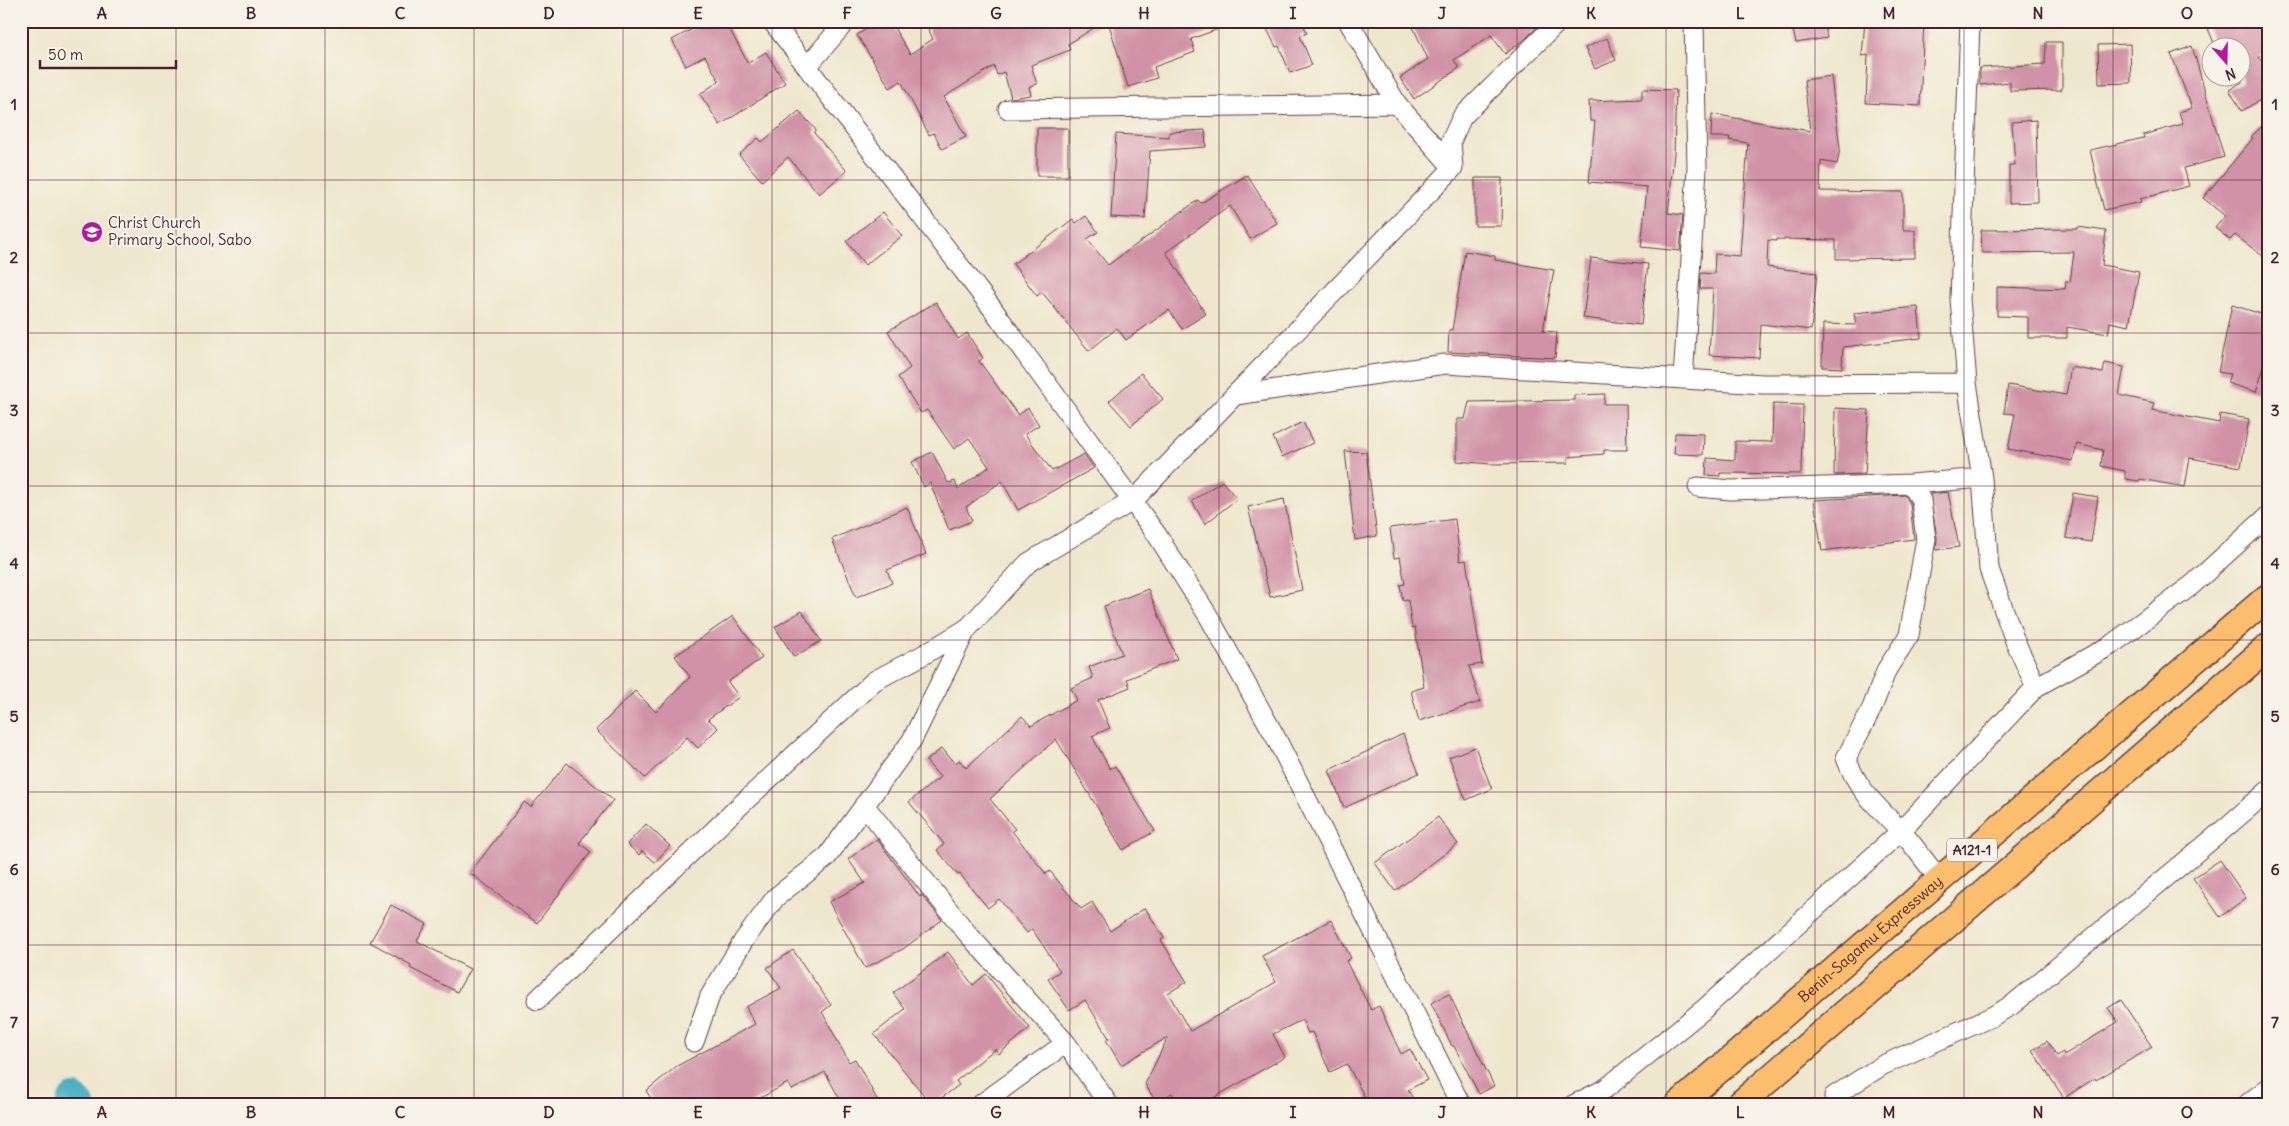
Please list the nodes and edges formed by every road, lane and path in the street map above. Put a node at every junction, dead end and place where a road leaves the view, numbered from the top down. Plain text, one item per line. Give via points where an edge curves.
1 (772, 21) edge
2 (846, 21) edge
3 (1348, 21) edge
4 (1559, 21) edge
5 (1694, 21) edge
6 (1970, 21) edge
7 (807, 67) junction
8 (1397, 104) junction
9 (1008, 110) dead end
10 (1454, 168) junction
11 (1683, 379) junction
12 (1967, 383) junction
13 (1236, 395) junction
14 (1982, 478) junction
15 (1911, 484) junction
16 (1698, 487) dead end
17 (1134, 500) junction
18 (2268, 516) edge
19 (2268, 597) edge
20 (968, 628) junction
21 (2268, 646) edge
22 (2036, 687) junction
23 (2268, 791) edge
24 (864, 806) junction
25 (1901, 831) junction
26 (1939, 879) junction
27 (537, 1000) dead end
28 (694, 1042) dead end
29 (1066, 1043) junction
30 (2268, 1088) edge
31 (1834, 1096) dead end
32 (980, 1105) edge
33 (1109, 1105) edge
34 (1456, 1105) edge
35 (1461, 1105) edge
36 (1573, 1105) edge
37 (1678, 1105) edge
38 (1739, 1105) edge
39 (2246, 1105) edge

1 - 7 street
2 - 7 street
3 - 8 street
4 - 10 street via 1462,117 1451,141
5 - 11 street via 1697,169
6 - 12 street via 1960,299
7 - 17 street
8 - 9 street
8 - 10 street
10 - 13 street
11 - 12 street via 1763,384
11 - 13 street via 1445,364
12 - 14 street
13 - 17 street
14 - 15 street
14 - 22 street via 1988,569
15 - 16 street via 1740,489
15 - 25 street via 1920,500 1926,539 1909,635 1887,669 1872,708 1846,758 1862,792
17 - 20 street via 1028,563
17 - 34 street via 1301,807 1436,1076
17 - 35 street via 1209,617 1276,738
18 - 22 street via 2184,591 2111,645
19 - 26 highway, Benin-Sagamu Expressway / A121-1
20 - 24 street via 912,740
20 - 27 street via 874,681
21 - 38 highway, A121-1
22 - 25 street
23 - 31 street via 2012,1005 1884,1065
24 - 28 street via 827,857 776,897 744,940 710,996
24 - 29 street via 967,933
25 - 26 street
25 - 36 street via 1703,1010 1605,1089
26 - 37 highway, Benin-Sagamu Expressway / A121-1
29 - 32 street
29 - 33 street
30 - 39 street

